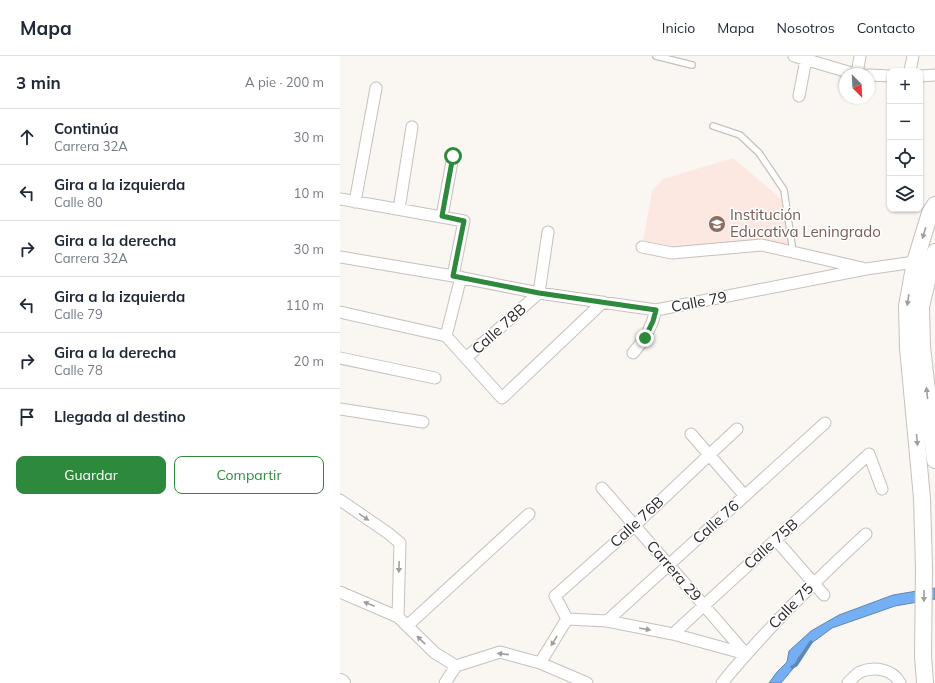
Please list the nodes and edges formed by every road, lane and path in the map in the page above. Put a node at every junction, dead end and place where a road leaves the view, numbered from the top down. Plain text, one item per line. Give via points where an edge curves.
1 (656, 56) edge
2 (794, 56) edge
3 (860, 56) edge
4 (912, 56) edge
5 (806, 59) junction
6 (692, 66) dead end
7 (857, 68) edge
8 (910, 68) edge
9 (839, 69) edge
10 (875, 75) edge
11 (935, 75) edge
12 (887, 76) edge
13 (923, 76) edge
14 (376, 88) dead end
15 (799, 96) dead end
16 (713, 126) dead end
17 (412, 127) dead end
18 (453, 156) dead end
19 (340, 199) edge
20 (355, 202) junction
21 (935, 205) edge
22 (398, 209) junction
23 (442, 216) junction
24 (548, 232) dead end
25 (642, 247) dead end
26 (794, 252) junction
27 (340, 257) edge
28 (929, 261) edge
29 (866, 269) junction
30 (457, 277) junction
31 (539, 293) junction
32 (603, 302) junction
33 (656, 310) junction
34 (340, 312) edge
35 (446, 336) junction
36 (633, 353) dead end
37 (340, 358) edge
38 (466, 358) junction
39 (435, 378) dead end
40 (340, 409) edge
41 (423, 422) dead end
42 (825, 423) dead end
43 (737, 430) dead end
44 (691, 434) dead end
45 (709, 455) junction
46 (935, 460) edge
47 (602, 488) dead end
48 (882, 489) dead end
49 (744, 496) junction
50 (340, 500) edge
51 (529, 514) dead end
52 (634, 526) junction
53 (866, 534) dead end
54 (776, 540) junction
55 (669, 565) junction
56 (813, 582) junction
57 (340, 592) edge
58 (824, 595) dead end
59 (704, 606) junction
60 (398, 616) junction
61 (567, 619) junction
62 (607, 621) junction
63 (407, 626) junction
64 (673, 634) junction
65 (746, 654) junction
66 (540, 663) junction
67 (456, 666) junction
68 (445, 683) edge
69 (587, 683) edge
70 (722, 683) edge
71 (848, 683) edge
72 (900, 683) edge
73 (925, 683) edge

1 - 6 lane
2 - 5 street
3 - 7 street
4 - 8 street
5 - 9 street
5 - 15 street
10 - 12 street
11 - 13 street
14 - 20 street
16 - 26 lane via 740,135 759,153 784,190
17 - 22 street
18 - 23 street
19 - 20 street
20 - 22 street
21 -> 28 main road via 930,213
22 - 23 street
23 - 30 street via 464,221
24 - 31 street, Calle 78B
25 - 26 street via 672,253 762,245
26 - 29 street
27 - 30 street, Calle 79
28 - 29 street, Calle 79
46 -> 28 main road via 922,347 921,308
28 -> 73 main road via 907,306 908,348 922,498
29 - 33 street, Calle 79
30 - 31 street, Calle 79
30 - 35 street
31 - 32 street, Calle 79
31 - 38 street, Calle 78B
32 - 33 street, Calle 79
32 - 38 street via 502,398
33 - 36 street via 645,338
34 - 35 street
35 - 38 street
37 - 39 street
40 - 41 street
42 - 49 street, Calle 76
43 - 45 street, Calle 76B
44 - 45 street
45 - 49 street
45 - 52 street, Calle 76B
47 - 52 street, Carrera 29
48 - 54 street, Calle 75B via 869,454
49 - 55 street, Calle 76
50 -> 60 street via 400,543
51 - 63 street
52 - 55 street, Carrera 29
52 - 61 street, Calle 76B via 556,596
53 - 56 street, Calle 75
54 - 56 street
54 - 59 street, Calle 75B
55 - 59 street, Carrera 29
55 - 62 street, Calle 76
56 - 58 street
56 - 65 street, Calle 75
60 -> 57 street
59 - 64 street, Calle 75B
59 - 65 street, Carrera 29
60 - 63 street
61 - 62 street
61 -> 66 street
62 -> 64 street
67 -> 63 street via 435,653
64 - 65 street
65 - 70 street, Calle 75
66 -> 67 street via 500,652
66 - 69 street
67 - 68 street
71 - 72 street via 859,672 873,668 888,671

